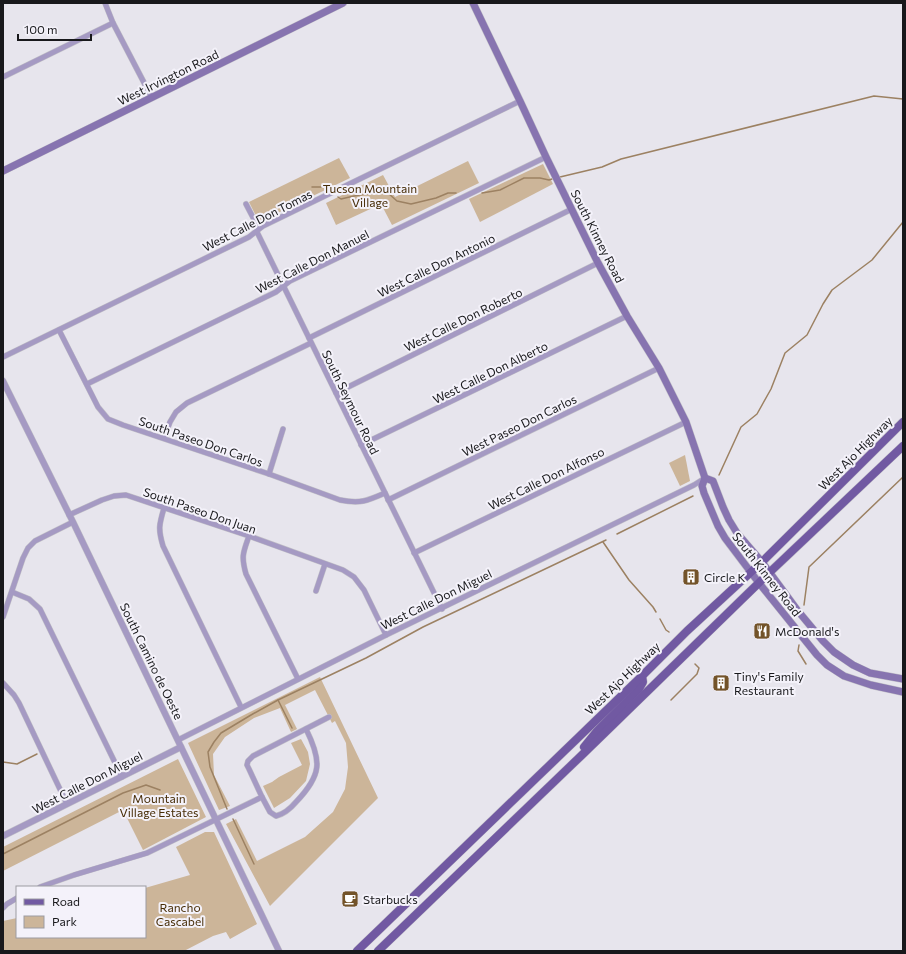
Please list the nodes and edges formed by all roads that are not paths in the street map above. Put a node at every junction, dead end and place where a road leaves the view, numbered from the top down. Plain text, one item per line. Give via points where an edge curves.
1 (105, 3) edge
2 (343, 3) edge
3 (473, 3) edge
4 (114, 23) junction
5 (3, 77) edge
6 (152, 98) junction
7 (520, 101) junction
8 (546, 157) junction
9 (3, 171) edge
10 (246, 204) dead end
11 (572, 209) junction
12 (257, 232) junction
13 (598, 263) junction
14 (283, 286) junction
15 (628, 316) junction
16 (59, 330) junction
17 (310, 340) junction
18 (3, 357) edge
19 (659, 368) junction
20 (3, 381) edge
21 (87, 384) junction
22 (336, 393) junction
23 (686, 422) junction
24 (903, 422) edge
25 (283, 429) dead end
26 (164, 438) junction
27 (361, 445) junction
28 (903, 446) edge
29 (269, 474) junction
30 (705, 478) junction
31 (385, 493) junction
32 (388, 500) junction
33 (164, 508) junction
34 (69, 515) junction
35 (72, 522) junction
36 (249, 536) junction
37 (414, 553) junction
38 (762, 562) junction
39 (325, 564) junction
40 (751, 572) junction
41 (770, 572) junction
42 (759, 583) junction
43 (316, 591) dead end
44 (12, 592) junction
45 (442, 609) junction
46 (3, 616) edge
47 (386, 635) junction
48 (642, 676) junction
49 (298, 679) junction
50 (903, 680) edge
51 (3, 683) edge
52 (903, 692) edge
53 (241, 707) junction
54 (328, 717) dead end
55 (306, 729) junction
56 (178, 740) junction
57 (181, 747) junction
58 (577, 760) junction
59 (122, 777) junction
60 (262, 797) junction
61 (67, 804) junction
62 (216, 820) junction
63 (3, 836) edge
64 (43, 886) edge
65 (16, 899) edge
66 (3, 908) edge
67 (279, 951) edge
68 (357, 951) edge
69 (378, 951) edge

1 - 4 street
2 - 6 main road, West Irvington Road
3 - 7 main road, South Kinney Road
4 - 5 street
4 - 6 street
6 - 9 main road, West Irvington Road
7 - 8 main road, South Kinney Road
7 - 12 street, West Calle Don Tomas via 264,226
8 - 11 main road, South Kinney Road
8 - 14 street, West Calle Don Manuel
10 - 12 street, South Seymour Road via 257,225
11 - 13 main road, South Kinney Road
11 - 17 street, West Calle Don Antonio
12 - 14 street, South Seymour Road
12 - 16 street, West Calle Don Tomas
13 - 15 main road, South Kinney Road
13 - 22 street, West Calle Don Roberto
14 - 17 street, South Seymour Road
14 - 21 street, West Calle Don Manuel via 276,292
15 - 19 main road, South Kinney Road
15 - 27 street, West Calle Don Alberto
16 - 18 street, West Calle Don Tomas
16 - 21 street, South Paseo Don Carlos
17 - 22 street, South Seymour Road
17 - 26 street, West Calle Don Antonio via 187,403 176,412
19 - 23 main road, South Kinney Road
19 - 32 street, West Paseo Don Carlos
20 - 34 street, South Camino de Oeste
21 - 26 street, South Paseo Don Carlos via 98,407 108,418
22 - 27 street, South Seymour Road
23 - 30 main road, South Kinney Road
23 - 37 street, West Calle Don Alfonso
24 - 38 main road, West Ajo Highway
25 - 29 street
26 - 29 street, South Paseo Don Carlos
27 - 31 street, South Seymour Road
28 - 41 main road
29 - 31 street, South Paseo Don Carlos via 350,502 370,500
30 - 38 main road, South Kinney Road via 713,481 729,520
30 - 40 main road, South Kinney Road via 702,486 718,526
30 - 45 street, West Calle Don Miguel
31 - 32 street, South Seymour Road
32 - 37 street, South Seymour Road
33 - 34 street, South Paseo Don Juan via 126,496 114,496
33 - 36 street, South Paseo Don Juan
33 - 53 street via 159,533 163,546
34 - 35 street, South Camino de Oeste
35 - 44 street via 39,539 28,548
35 - 56 street, South Camino de Oeste
36 - 39 street, South Paseo Don Juan
36 - 49 street via 243,554 246,574
37 - 45 street, South Seymour Road
38 - 40 main road, West Ajo Highway
38 - 41 main road, South Kinney Road
39 - 43 street
39 - 47 street, South Paseo Don Juan via 354,577 364,590
40 - 42 main road, South Kinney Road
40 - 48 main road, West Ajo Highway
41 - 42 main road
41 - 50 main road, South Kinney Road via 798,611 834,652 870,673
42 - 52 main road, South Kinney Road via 827,665 844,676 871,686
42 - 58 main road
44 - 46 street
44 - 59 street via 29,598 40,609
45 - 47 street, West Calle Don Miguel
47 - 49 street, West Calle Don Miguel
48 - 58 main road via 643,682 639,689 590,739
48 - 68 main road, West Ajo Highway
49 - 53 street, West Calle Don Miguel
51 - 61 street via 19,703
53 - 56 street, West Calle Don Miguel
54 - 55 street
55 - 60 street via 248,761 247,765
55 - 60 street via 316,751 318,763 311,785 276,818
56 - 57 street, South Camino de Oeste
57 - 59 street, West Calle Don Miguel
57 - 62 street, South Camino de Oeste
58 - 69 main road
59 - 61 street, West Calle Don Miguel
60 - 62 street
61 - 63 street, West Calle Don Miguel
62 - 64 street via 147,853
62 - 67 street, South Camino de Oeste
65 - 66 street

